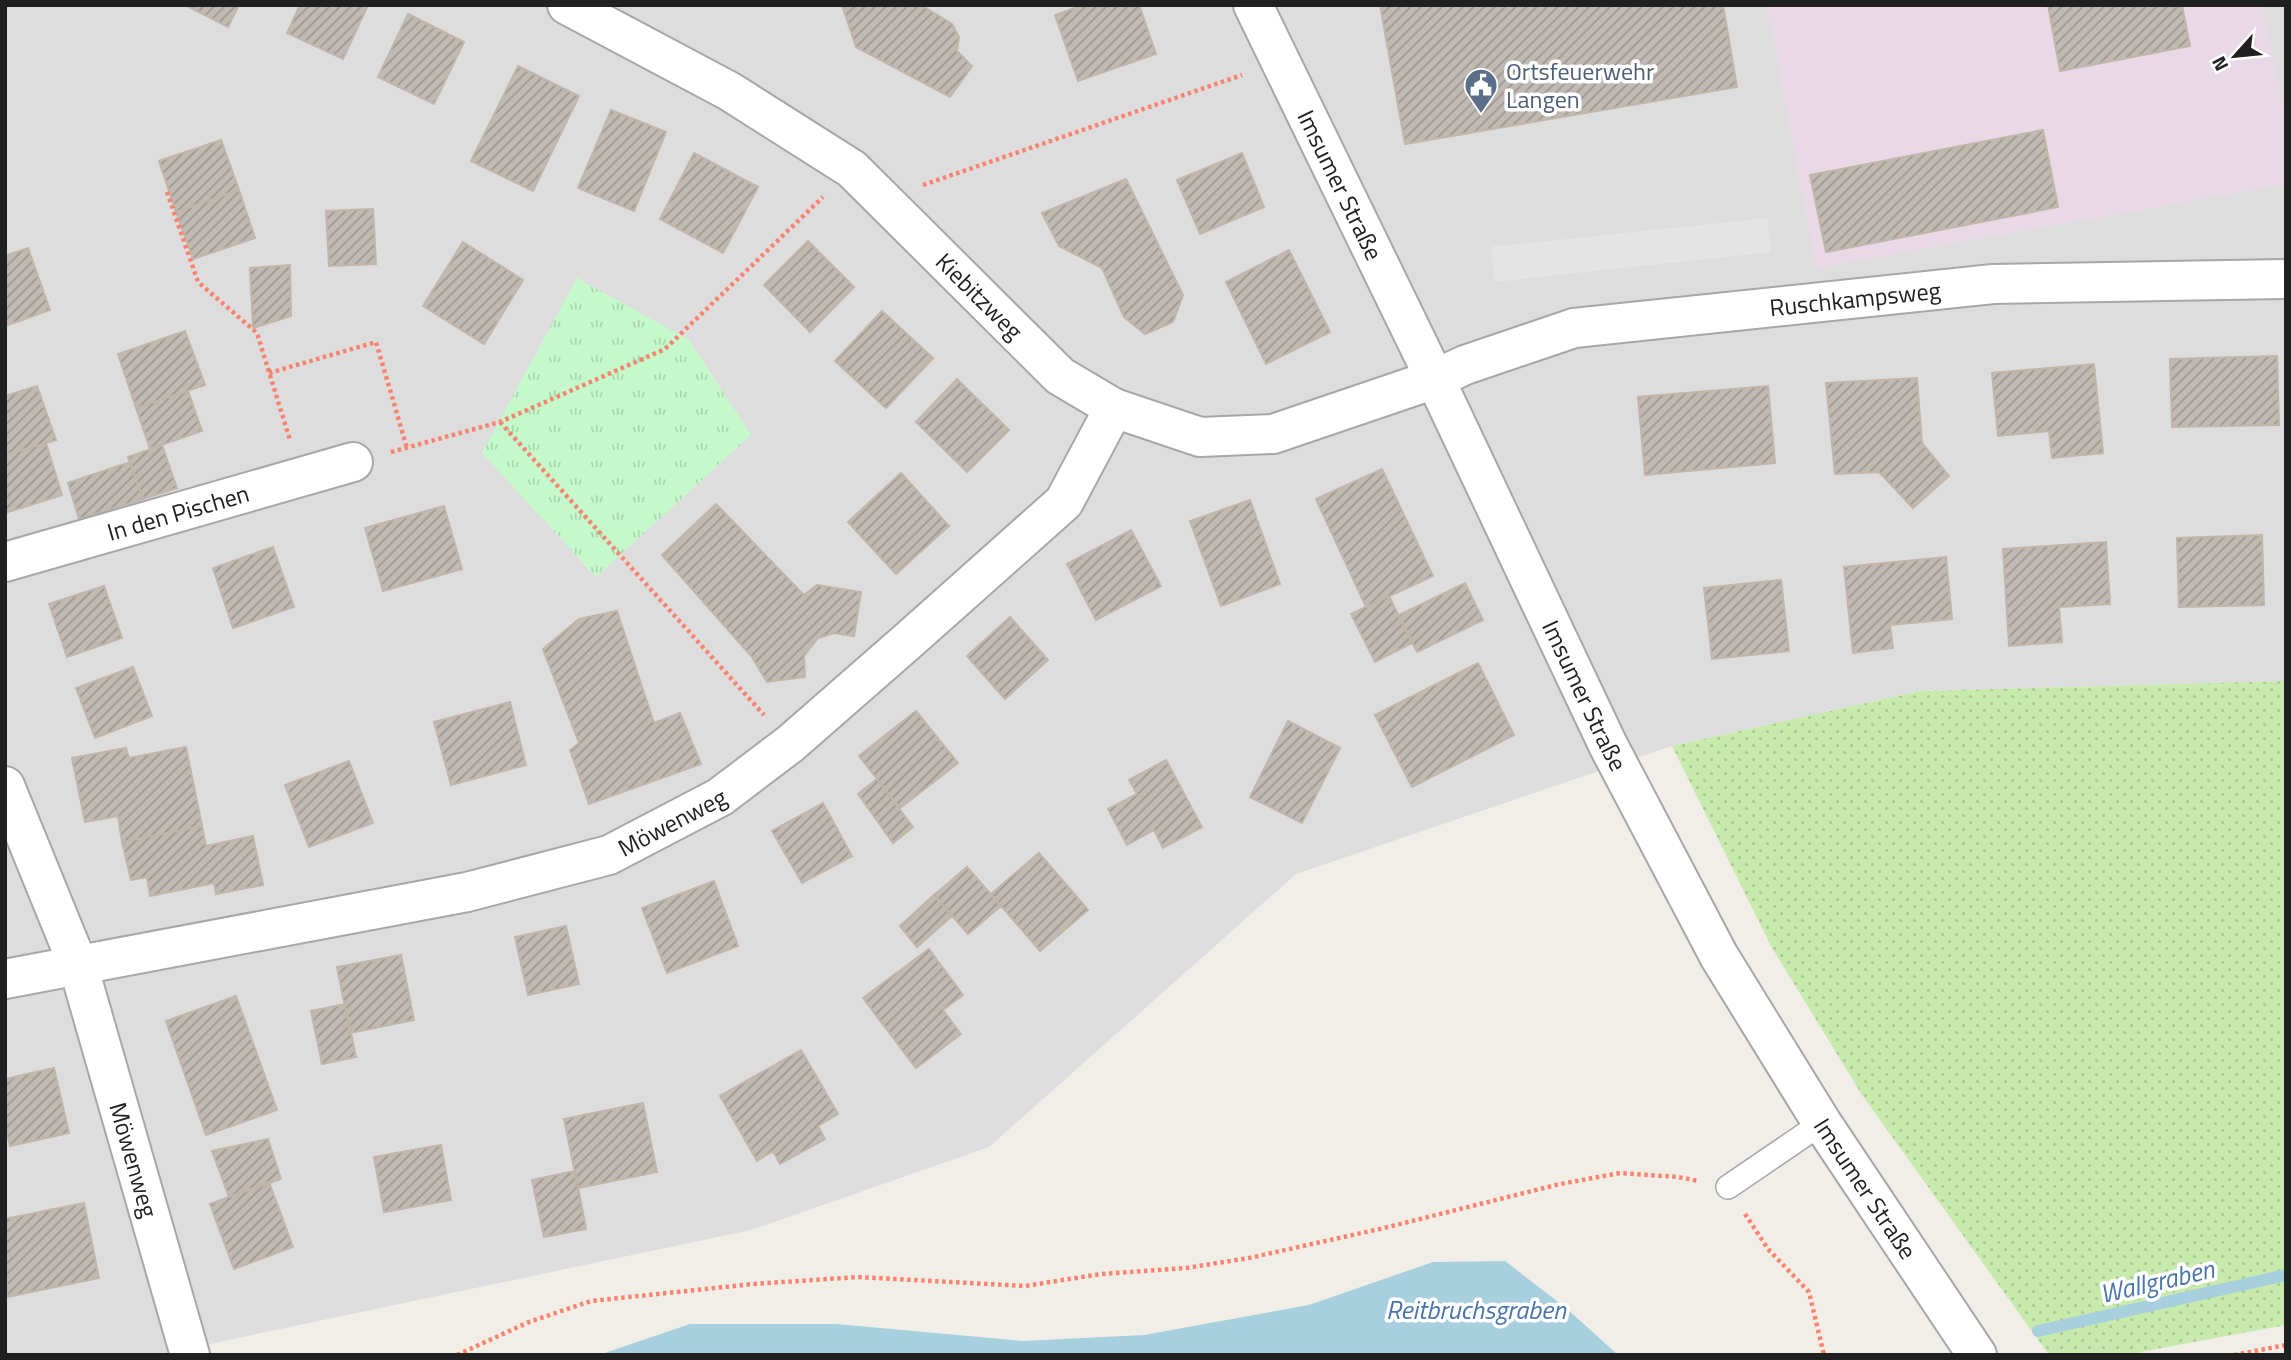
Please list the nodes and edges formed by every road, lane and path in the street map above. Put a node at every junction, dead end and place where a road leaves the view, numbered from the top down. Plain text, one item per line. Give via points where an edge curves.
1 (567, 5) edge
2 (1253, 5) edge
3 (1280, 62) junction
4 (852, 169) junction
5 (167, 192) dead end
6 (882, 199) junction
7 (2286, 279) edge
8 (269, 373) junction
9 (1434, 379) junction
10 (1114, 408) junction
11 (500, 422) junction
12 (407, 448) junction
13 (353, 462) joint
14 (301, 477) junction
15 (5, 562) edge
16 (790, 744) junction
17 (5, 786) edge
18 (78, 965) junction
19 (5, 979) edge
20 (1822, 1123) junction
21 (1728, 1187) junction
22 (2286, 1345) edge
23 (190, 1355) edge
24 (457, 1355) edge
25 (1824, 1355) edge
26 (1977, 1355) edge
27 (2234, 1355) edge

1 - 4 street, Kiebitzweg via 729,91
2 - 3 street, Imsumer Straße
3 - 6 path
3 - 9 street, Imsumer Straße
4 - 6 street, Kiebitzweg
4 - 11 path via 665,349
5 - 8 path via 198,282 257,333
6 - 10 street, Kiebitzweg via 1060,376
7 - 9 street, Ruschkampsweg via 1993,284 1574,328
8 - 12 path via 376,342
8 - 14 path
9 - 10 street, Kiebitzweg via 1273,434 1200,437
9 - 20 street, Imsumer Straße via 1608,745 1719,956
10 - 16 street, Möwenweg via 1064,502
11 - 12 path
11 - 16 path
12 - 13 path
13 - 14 street, In den Pischen
14 - 15 street, In den Pischen
16 - 18 street, Möwenweg via 720,797 609,855 467,892
17 - 18 street
18 - 19 street, Möwenweg
18 - 23 street, Möwenweg
20 - 21 lane
20 - 26 street, Imsumer Straße
21 - 24 path via 1620,1173 1248,1258 1025,1286 858,1277 591,1301 529,1322
21 - 25 path via 1768,1249 1809,1292
22 - 27 path

